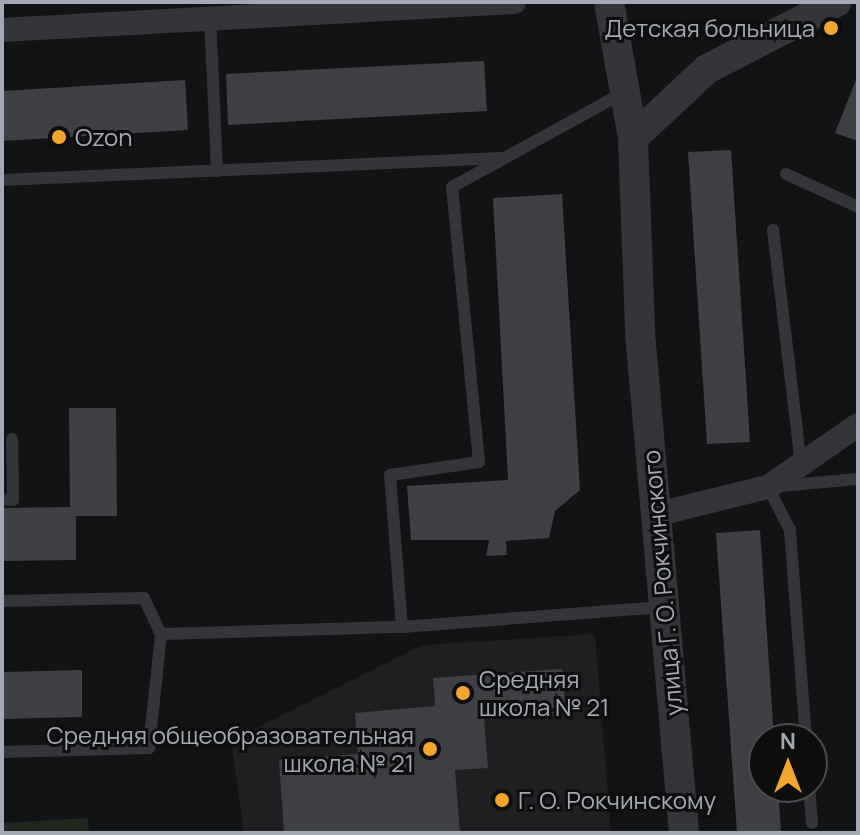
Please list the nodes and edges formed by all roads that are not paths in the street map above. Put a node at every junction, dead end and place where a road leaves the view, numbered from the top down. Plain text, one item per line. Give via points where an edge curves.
1 (514, 2) edge
2 (609, 2) edge
3 (837, 2) edge
4 (210, 16) junction
5 (2, 30) edge
6 (629, 89) junction
7 (633, 138) junction
8 (509, 158) junction
9 (217, 171) junction
10 (786, 174) dead end
11 (2, 180) edge
12 (858, 207) edge
13 (773, 230) dead end
14 (858, 425) edge
15 (12, 439) dead end
16 (801, 464) junction
17 (858, 479) edge
18 (768, 487) junction
19 (2, 499) edge
20 (658, 514) junction
21 (2, 601) edge
22 (662, 607) junction
23 (402, 627) junction
24 (161, 634) junction
25 (805, 723) edge
26 (2, 752) edge
27 (810, 803) edge
28 (812, 823) dead end
29 (684, 833) edge

1 - 4 street
2 - 6 street, улица Г. О. Рокчинского
3 - 7 street via 707,69
4 - 5 street
4 - 9 lane
6 - 7 street, улица Г. О. Рокчинского
6 - 8 lane
7 - 20 street, улица Г. О. Рокчинского via 640,333
8 - 9 lane
8 - 23 lane via 452,187 479,462 390,475
9 - 11 lane
10 - 12 lane
13 - 16 lane
14 - 16 street
15 - 19 lane via 13,500
16 - 18 street
17 - 18 lane
18 - 20 street
18 - 25 lane via 790,530
20 - 22 street, улица Г. О. Рокчинского
21 - 24 lane via 144,598
22 - 23 lane
22 - 29 street, улица Г. О. Рокчинского
23 - 24 lane
24 - 26 lane via 149,748
27 - 28 lane

